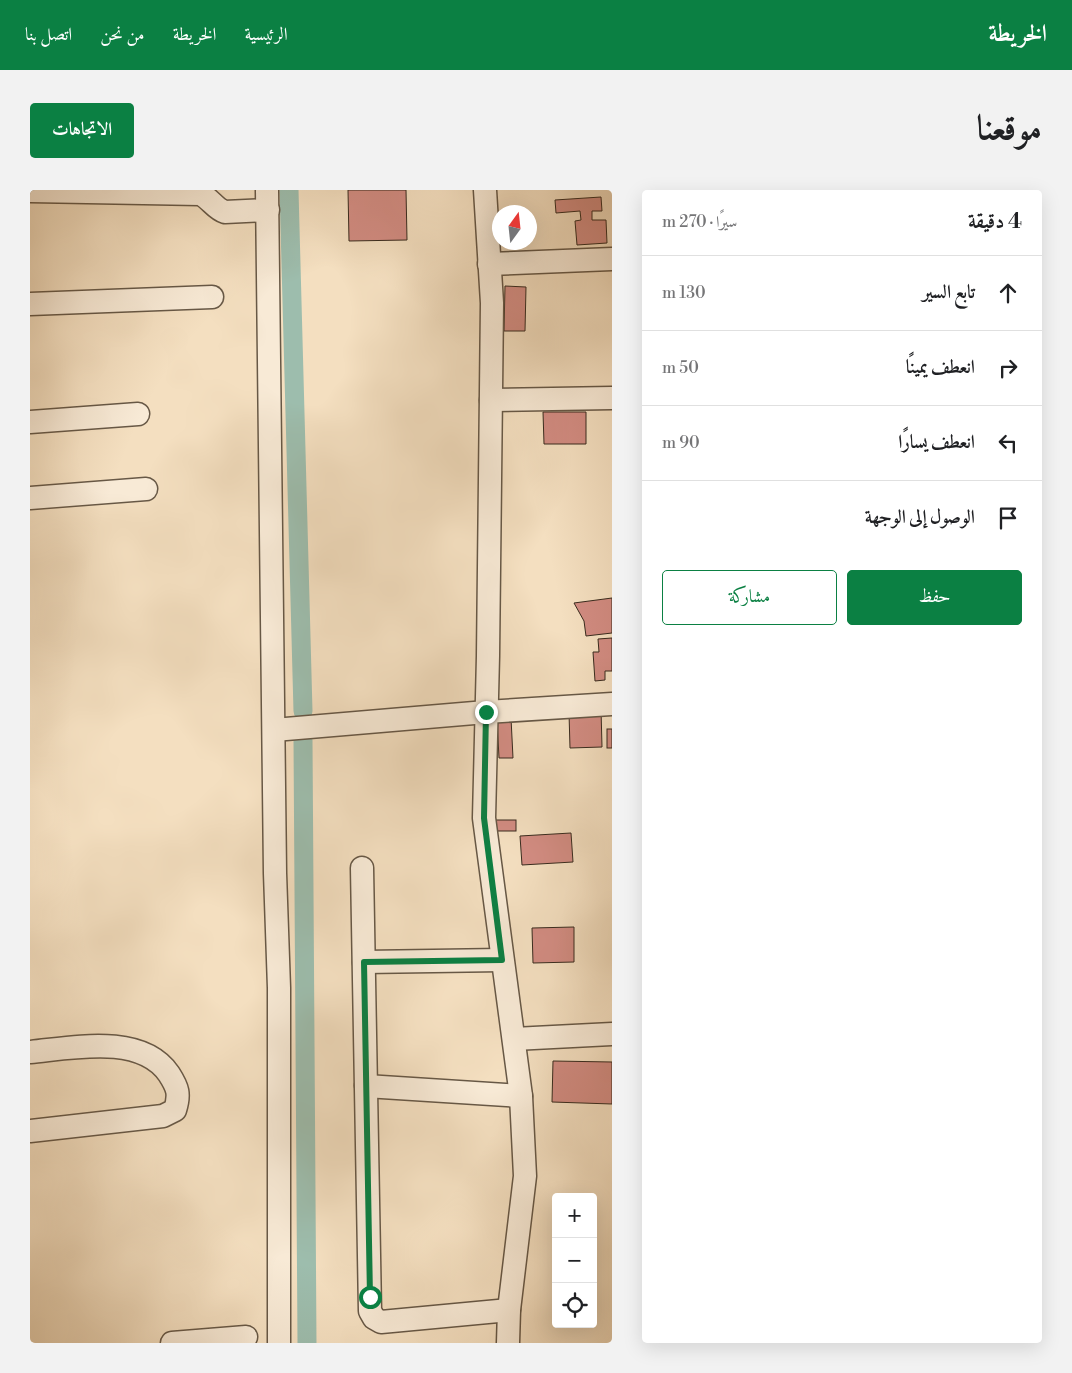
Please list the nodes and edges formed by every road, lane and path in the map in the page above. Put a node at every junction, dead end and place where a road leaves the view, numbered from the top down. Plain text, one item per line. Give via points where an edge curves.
1 (30, 190) edge
2 (485, 190) edge
3 (267, 200) edge
4 (612, 259) edge
5 (489, 264) junction
6 (212, 298) dead end
7 (30, 304) edge
8 (612, 398) edge
9 (491, 400) junction
10 (138, 414) dead end
11 (30, 422) edge
12 (146, 489) dead end
13 (30, 498) edge
14 (612, 704) edge
15 (486, 712) junction
16 (274, 730) junction
17 (362, 868) dead end
18 (502, 960) junction
19 (364, 962) junction
20 (612, 1034) edge
21 (514, 1039) junction
22 (30, 1052) edge
23 (366, 1086) junction
24 (521, 1096) junction
25 (30, 1131) edge
26 (509, 1310) junction
27 (246, 1337) dead end
28 (172, 1343) edge
29 (279, 1343) edge
30 (508, 1343) edge

1 - 3 street via 200,194 226,212
2 - 5 street
3 - 16 street
4 - 5 street
5 - 9 street
6 - 7 street
8 - 9 street
9 - 15 street
10 - 11 street
12 - 13 street
14 - 15 street
15 - 16 street
15 - 18 street via 484,818
16 - 29 street via 279,988
17 - 19 street
18 - 19 street
18 - 21 street
19 - 23 street
20 - 21 street
21 - 24 street
22 - 25 street via 120,1047 150,1057 164,1067 176,1085 178,1099 175,1110 163,1116
23 - 24 street
23 - 26 street via 370,1311 374,1318 381,1322
24 - 26 street via 525,1176
26 - 30 street
27 - 28 street

